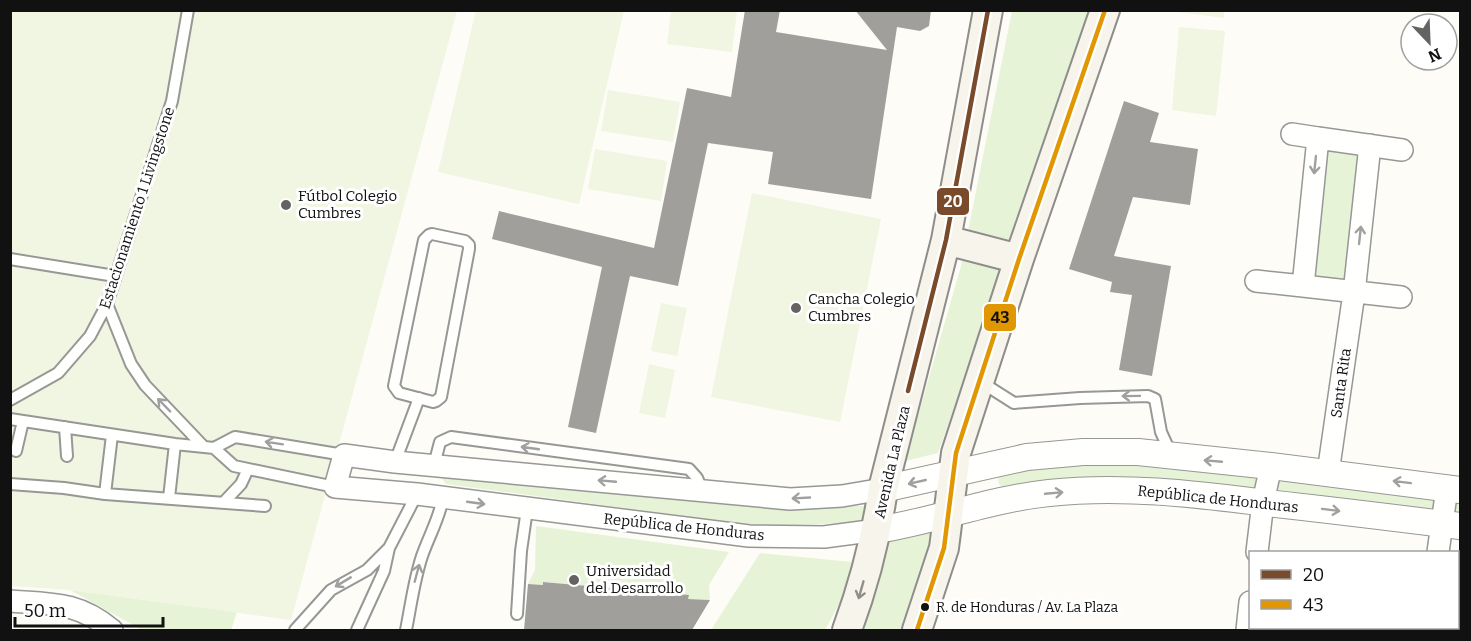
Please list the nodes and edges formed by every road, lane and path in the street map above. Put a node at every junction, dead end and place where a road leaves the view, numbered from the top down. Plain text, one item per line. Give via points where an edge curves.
1 (188, 10) edge
2 (988, 10) edge
3 (1105, 10) edge
4 (1292, 134) dead end
5 (1318, 138) junction
6 (1370, 146) junction
7 (1402, 150) dead end
8 (946, 240) junction
9 (10, 259) edge
10 (1019, 259) junction
11 (115, 276) junction
12 (1256, 281) dead end
13 (1303, 286) junction
14 (1354, 293) junction
15 (1401, 297) dead end
16 (107, 304) junction
17 (981, 382) junction
18 (419, 398) junction
19 (10, 400) edge
20 (10, 419) edge
21 (23, 421) junction
22 (65, 427) junction
23 (112, 435) junction
24 (175, 444) junction
25 (209, 448) junction
26 (16, 451) dead end
27 (344, 455) junction
28 (67, 456) dead end
29 (1172, 457) junction
30 (394, 462) junction
31 (434, 465) junction
32 (1271, 466) junction
33 (248, 469) junction
34 (1328, 473) junction
35 (952, 474) junction
36 (10, 484) edge
37 (335, 487) junction
38 (883, 489) junction
39 (1454, 489) edge
40 (702, 490) junction
41 (105, 494) junction
42 (417, 494) junction
43 (168, 498) junction
44 (443, 498) junction
45 (224, 502) junction
46 (1263, 502) junction
47 (265, 506) dead end
48 (527, 509) junction
49 (949, 515) junction
50 (1452, 525) edge
51 (877, 530) junction
52 (389, 548) junction
53 (1257, 551) edge
54 (1439, 551) edge
55 (10, 601) edge
56 (517, 614) dead end
57 (112, 630) edge
58 (295, 630) edge
59 (357, 630) edge
60 (406, 630) edge
61 (846, 630) edge
62 (917, 630) edge

1 - 11 lane, Estacionamiento 1 Livingstone via 172,101
2 - 8 main road, Avenida La Plaza
3 - 10 main road
4 - 5 street
5 - 6 street
5 -> 13 street
6 - 7 street
14 -> 6 street, Santa Rita
8 - 10 main road
8 - 38 main road, Avenida La Plaza
9 - 11 lane
10 - 17 main road
11 - 16 lane, Estacionamiento 1 Livingstone
12 - 13 street
13 - 14 street
14 - 15 street
14 - 34 street, Santa Rita
16 - 19 lane, Estacionamiento 1 Livingstone via 90,336 58,373
25 -> 16 lane via 145,385 131,364
29 -> 17 lane via 1161,432 1155,399 1149,396 1014,403
17 - 35 main road
18 - 18 lane via 436,401 441,397 469,249 465,241 432,234 424,240 394,386 399,393
18 - 30 lane
20 - 21 lane
21 - 22 lane
21 - 26 lane
22 - 23 lane
22 - 28 lane
23 - 24 lane
23 - 41 lane
24 - 25 lane
24 - 43 lane
27 -> 25 lane via 235,437
25 - 33 lane via 234,466
27 - 30 street
27 - 37 street
32 -> 29 street
29 - 35 street via 1138,452 1027,456
30 - 31 street
40 -> 31 street
40 -> 31 lane via 689,469 451,437 440,442
31 - 42 street
32 - 34 street
32 - 46 street
33 - 37 lane
33 - 45 lane via 241,484
39 -> 34 street
35 -> 38 street
35 - 49 main road
36 - 41 lane
37 - 42 street, República de Honduras
38 -> 40 street via 790,499
38 - 51 main road, Avenida La Plaza
39 - 50 street
41 - 43 lane
42 - 44 street, República de Honduras
42 - 52 lane
43 - 45 lane
44 -> 48 street, República de Honduras
60 -> 44 lane via 416,577
45 - 47 lane
49 -> 46 street, República de Honduras via 1006,500 1106,490 1176,492
46 -> 50 street, República de Honduras
46 - 53 street
48 - 51 street, República de Honduras via 749,536 824,537
48 - 56 lane
49 - 51 street, República de Honduras
49 - 62 main road via 944,548
50 - 54 street
51 -> 61 main road, Avenida La Plaza
52 -> 58 lane via 367,570 331,590
52 - 59 lane via 384,571
55 - 57 street via 64,605 94,617

